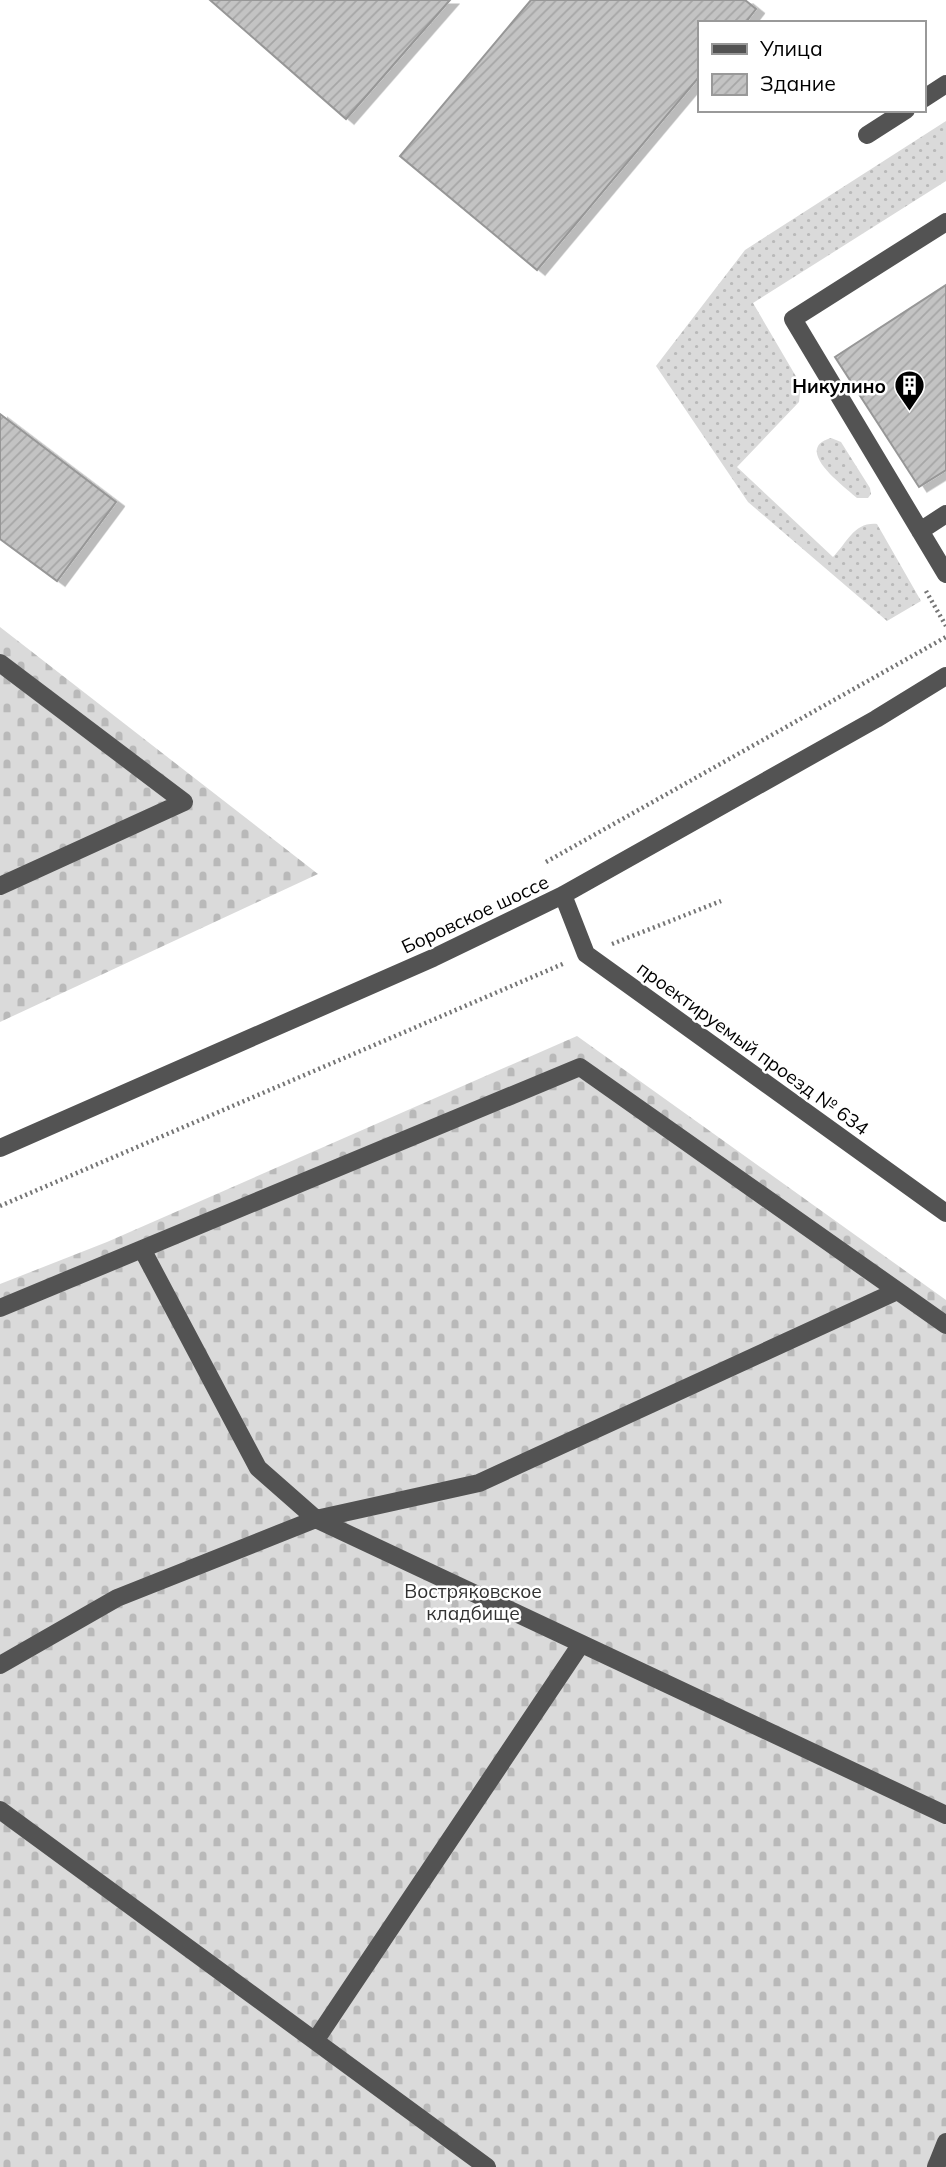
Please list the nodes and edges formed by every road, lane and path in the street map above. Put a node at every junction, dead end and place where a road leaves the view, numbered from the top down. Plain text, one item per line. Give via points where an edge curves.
1 (946, 84) edge
2 (925, 98) edge
3 (903, 112) edge
4 (866, 135) dead end
5 (946, 222) edge
6 (946, 514) edge
7 (920, 531) junction
8 (946, 574) edge
9 (946, 636) edge
10 (0, 663) edge
11 (946, 676) edge
12 (546, 862) dead end
13 (0, 886) edge
14 (563, 895) junction
15 (721, 901) dead end
16 (586, 954) junction
17 (0, 1148) edge
18 (0, 1206) edge
19 (946, 1213) edge
20 (142, 1249) junction
21 (897, 1291) junction
22 (0, 1308) edge
23 (946, 1325) edge
24 (316, 1519) junction
25 (581, 1644) junction
26 (0, 1665) edge
27 (0, 1810) edge
28 (946, 1815) edge
29 (314, 2040) junction
30 (946, 2142) edge
31 (487, 2167) edge
32 (936, 2167) edge

1 - 2 street
3 - 4 street
5 - 7 street via 793,319
6 - 7 street
7 - 8 street
9 - 12 path
10 - 13 street via 184,802
11 - 14 street, Боровское шоссе
14 - 16 street
14 - 17 street, Боровское шоссе via 433,958
15 - 16 path
16 - 18 path
16 - 19 street, проектируемый проезд № 634
20 - 21 street via 580,1067
20 - 22 street
20 - 24 street via 258,1468
21 - 23 street
21 - 24 street via 479,1483
24 - 25 street
24 - 26 street via 117,1598
25 - 28 street
25 - 29 street
27 - 29 street
29 - 31 street
30 - 32 street

